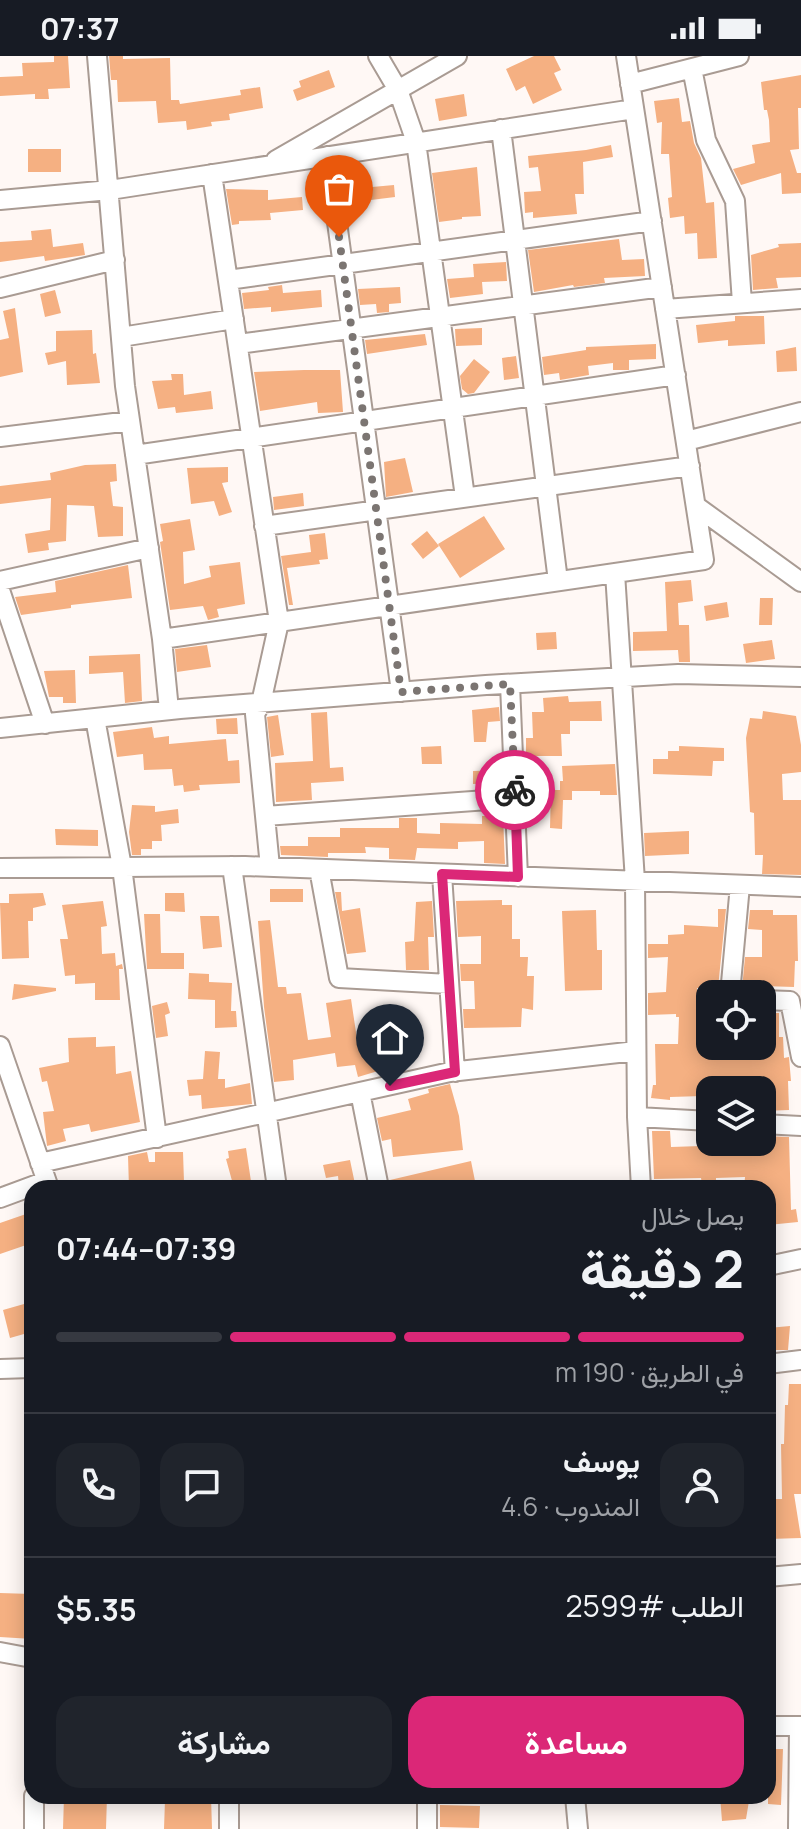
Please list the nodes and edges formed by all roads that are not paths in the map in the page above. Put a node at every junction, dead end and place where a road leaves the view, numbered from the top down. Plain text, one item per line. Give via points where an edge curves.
1 (97, 56) edge
2 (378, 56) edge
3 (457, 56) edge
4 (626, 56) edge
5 (739, 56) edge
6 (692, 68) junction
7 (630, 84) junction
8 (398, 90) junction
9 (634, 109) junction
10 (501, 129) junction
11 (416, 142) junction
12 (328, 156) junction
13 (266, 166) junction
14 (212, 174) junction
15 (110, 190) junction
16 (0, 200) edge
17 (652, 221) junction
18 (515, 240) junction
19 (431, 252) junction
20 (115, 260) junction
21 (342, 264) junction
22 (228, 280) junction
23 (662, 287) junction
24 (0, 288) edge
25 (801, 299) edge
26 (742, 303) junction
27 (523, 306) junction
28 (665, 309) junction
29 (440, 317) junction
30 (234, 319) junction
31 (351, 329) junction
32 (121, 337) junction
33 (238, 344) junction
34 (676, 375) junction
35 (534, 396) junction
36 (452, 408) junction
37 (801, 412) edge
38 (130, 421) junction
39 (364, 422) junction
40 (0, 437) edge
41 (251, 438) junction
42 (686, 441) junction
43 (135, 455) junction
44 (690, 466) junction
45 (546, 486) junction
46 (465, 497) junction
47 (696, 506) junction
48 (376, 510) junction
49 (264, 526) junction
50 (149, 548) junction
51 (615, 573) junction
52 (0, 581) edge
53 (558, 581) junction
54 (801, 582) edge
55 (0, 590) edge
56 (389, 606) junction
57 (279, 622) junction
58 (8, 639) edge
59 (162, 639) junction
60 (624, 677) junction
61 (801, 677) edge
62 (510, 684) junction
63 (401, 692) junction
64 (261, 703) junction
65 (169, 710) junction
66 (95, 718) junction
67 (45, 724) junction
68 (0, 728) edge
69 (515, 798) junction
70 (265, 816) junction
71 (232, 866) junction
72 (122, 867) junction
73 (270, 867) junction
74 (0, 868) edge
75 (319, 869) junction
76 (442, 874) junction
77 (518, 877) junction
78 (635, 881) junction
79 (740, 885) junction
80 (801, 887) edge
81 (731, 980) edge
82 (449, 984) junction
83 (776, 1000) edge
84 (0, 1046) edge
85 (636, 1051) junction
86 (801, 1057) edge
87 (455, 1072) junction
88 (360, 1092) junction
89 (8, 1099) edge
90 (267, 1113) junction
91 (637, 1117) junction
92 (696, 1120) edge
93 (776, 1125) edge
94 (801, 1126) edge
95 (157, 1138) junction
96 (45, 1177) edge
97 (276, 1180) edge
98 (377, 1180) edge
99 (641, 1180) edge
100 (24, 1187) edge
101 (0, 1198) edge
102 (801, 1259) edge
103 (776, 1264) edge
104 (801, 1360) edge
105 (776, 1363) edge
106 (1, 1367) edge
107 (24, 1368) edge
108 (801, 1574) edge
109 (776, 1576) edge
110 (0, 1652) edge
111 (24, 1656) edge
112 (776, 1726) edge
113 (800, 1726) edge
114 (34, 1804) edge
115 (229, 1804) edge
116 (427, 1804) edge
117 (576, 1804) edge
118 (34, 1829) edge
119 (229, 1829) edge
120 (427, 1829) edge
121 (578, 1829) edge
122 (798, 1829) edge

1 - 15 street
2 - 8 street
3 - 8 street
4 - 7 street
5 - 6 street
6 - 7 street
6 - 26 street via 706,140 735,201
7 - 9 street
8 - 11 street
8 - 13 street
9 - 10 street
9 - 17 street
10 - 11 street
10 - 18 street
11 - 12 street
11 - 19 street
12 - 13 street
12 - 21 street
13 - 14 street
14 - 15 street
14 - 22 street
15 - 16 street
15 - 20 street
17 - 18 street
17 - 23 street
18 - 19 street
18 - 27 street
19 - 21 street
19 - 29 street
20 - 24 street
20 - 32 street
21 - 22 street
21 - 31 street
22 - 30 street
23 - 27 street
23 - 28 street
25 - 26 street
26 - 28 street
27 - 29 street
27 - 35 street
28 - 34 street
29 - 31 street
29 - 36 street
30 - 32 street
30 - 33 street
31 - 33 street
31 - 39 street
32 - 38 street
33 - 41 street
34 - 35 street
34 - 42 street
35 - 36 street
35 - 45 street
36 - 39 street
36 - 46 street
37 - 42 street
38 - 40 street
38 - 43 street
39 - 41 street
39 - 48 street
41 - 43 street
41 - 49 street
42 - 44 street
43 - 50 street
44 - 45 street
44 - 47 street
45 - 46 street
45 - 53 street
46 - 48 street
47 - 51 street via 704,560
47 - 54 street
48 - 49 street
48 - 56 street
49 - 57 street
50 - 52 street
50 - 59 street
51 - 53 street
51 - 60 street
53 - 56 street
55 - 58 street
56 - 57 street
56 - 63 street
57 - 59 street
57 - 64 street
58 - 67 street
59 - 65 street
60 - 61 street
60 - 62 street
60 - 78 street
62 - 63 street
62 - 69 street
63 - 64 street
64 - 65 street
64 - 70 street via 255,714
65 - 66 street
66 - 67 street
66 - 72 street
67 - 68 street
69 - 70 street
69 - 77 street
70 - 73 street
71 - 72 street
71 - 73 street
71 - 90 street
72 - 74 street
72 - 95 street
73 - 75 street
75 - 76 street
75 - 82 street via 339,978
76 - 77 street
76 - 82 street
77 - 78 street
78 - 79 street
78 - 85 street
79 - 80 street
79 - 81 street
82 - 87 street
83 - 86 street via 790,1001
84 - 89 street
85 - 87 street
85 - 91 street
87 - 88 street
88 - 90 street
88 - 98 street
89 - 96 street
90 - 95 street
90 - 97 street
91 - 92 street
91 - 99 street
93 - 94 street
95 - 96 street
100 - 101 street
102 - 103 street
104 - 105 street
106 - 107 street
108 - 109 street
110 - 111 street
112 - 113 street
113 - 122 street
114 - 118 street
115 - 119 street
116 - 120 street
117 - 121 street

